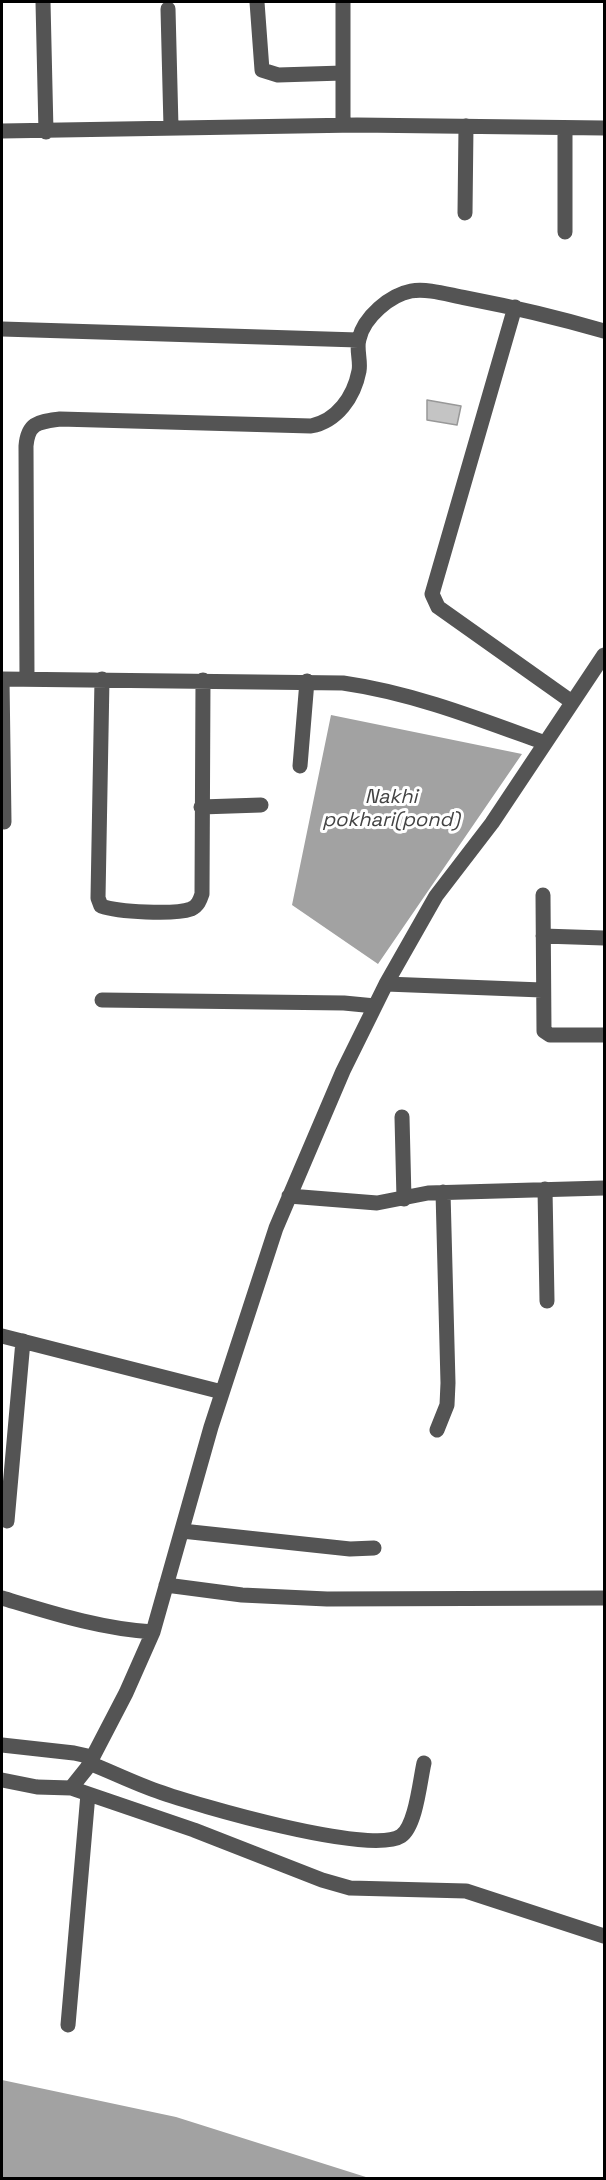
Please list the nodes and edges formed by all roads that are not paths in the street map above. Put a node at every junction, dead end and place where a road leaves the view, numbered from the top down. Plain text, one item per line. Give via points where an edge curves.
1 (43, 2) edge
2 (257, 2) edge
3 (343, 2) edge
4 (168, 9) dead end
5 (343, 74) junction
6 (343, 125) junction
7 (466, 126) junction
8 (171, 127) junction
9 (566, 128) junction
10 (604, 128) edge
11 (2, 131) edge
12 (46, 132) junction
13 (465, 213) dead end
14 (565, 232) dead end
15 (515, 307) junction
16 (2, 329) edge
17 (604, 331) edge
18 (358, 340) junction
19 (604, 655) edge
20 (2, 679) edge
21 (27, 679) junction
22 (102, 680) junction
23 (203, 680) junction
24 (307, 681) junction
25 (572, 702) junction
26 (545, 743) junction
27 (300, 766) dead end
28 (261, 805) dead end
29 (201, 807) junction
30 (4, 822) dead end
31 (543, 895) dead end
32 (543, 936) junction
33 (604, 938) edge
34 (386, 984) junction
35 (542, 990) junction
36 (102, 1000) dead end
37 (375, 1006) junction
38 (604, 1035) edge
39 (402, 1117) dead end
40 (604, 1188) edge
41 (545, 1189) junction
42 (443, 1192) junction
43 (289, 1196) junction
44 (404, 1199) junction
45 (547, 1301) dead end
46 (2, 1336) edge
47 (23, 1341) junction
48 (222, 1392) junction
49 (437, 1430) dead end
50 (7, 1521) dead end
51 (182, 1531) junction
52 (374, 1548) dead end
53 (166, 1584) junction
54 (2, 1598) edge
55 (604, 1598) edge
56 (153, 1632) junction
57 (2, 1745) edge
58 (424, 1763) dead end
59 (84, 1771) junction
60 (2, 1780) edge
61 (88, 1794) junction
62 (604, 1936) edge
63 (68, 2025) dead end

1 - 12 street
2 - 5 street via 262,70 278,75
3 - 5 street
4 - 8 street
5 - 6 street
6 - 7 street
6 - 8 street
7 - 9 street
7 - 13 street
8 - 12 street
9 - 10 street
9 - 14 street
11 - 12 street
15 - 17 street
15 - 18 street via 413,291 395,296 379,309
15 - 25 street via 432,594 438,607
16 - 18 street
18 - 21 street via 360,369 353,390 343,406 324,423 311,426 60,419 36,422 30,428 26,446
19 - 25 street
20 - 21 street
20 - 30 street
21 - 22 street
22 - 23 street
22 - 29 street via 98,880 101,906 111,910 193,909 200,902
23 - 24 street
23 - 29 street
24 - 26 street via 375,687
24 - 27 street
25 - 26 street
26 - 34 street via 492,824 436,896
28 - 29 street
31 - 32 street
32 - 33 street
32 - 35 street
34 - 35 street
34 - 37 street
35 - 38 street via 544,1032
36 - 37 street
37 - 43 street
39 - 44 street
40 - 41 street
41 - 42 street
41 - 45 street
42 - 44 street
42 - 49 street via 448,1383 447,1405
43 - 44 street via 377,1203
43 - 48 street
46 - 47 street
47 - 48 street
47 - 50 street
48 - 51 street
51 - 52 street
51 - 53 street
53 - 55 street via 242,1595 327,1599
53 - 56 street
54 - 56 street via 125,1630
56 - 59 street
57 - 59 street via 75,1753
58 - 59 street via 411,1824 403,1835 391,1841 374,1842 239,1815
59 - 60 street via 37,1787
59 - 61 street
61 - 62 street via 331,1883 350,1888 466,1891
61 - 63 street

